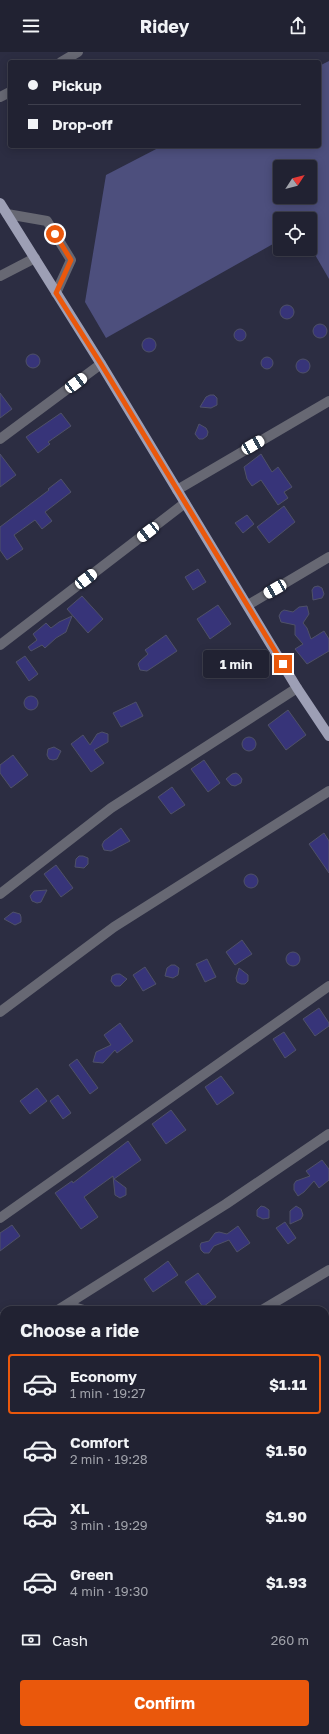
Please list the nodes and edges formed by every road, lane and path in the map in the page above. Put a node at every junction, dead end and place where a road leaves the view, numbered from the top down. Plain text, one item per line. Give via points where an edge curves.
1 (78, 52) edge
2 (64, 60) edge
3 (0, 203) edge
4 (7, 214) junction
5 (35, 258) junction
6 (0, 276) edge
7 (56, 293) junction
8 (101, 364) junction
9 (329, 401) edge
10 (0, 439) edge
11 (177, 490) junction
12 (185, 503) junction
13 (329, 557) edge
14 (248, 605) junction
15 (0, 645) edge
16 (297, 688) junction
17 (328, 731) edge
18 (329, 791) edge
19 (0, 894) edge
20 (329, 986) edge
21 (0, 1012) edge
22 (329, 1134) edge
23 (0, 1218) edge
24 (329, 1270) edge
25 (65, 1306) edge
26 (269, 1306) edge

1 - 2 street
3 - 4 main road
4 - 5 main road
4 - 7 street via 47,221 71,260
5 - 6 street
5 - 7 main road
7 - 8 main road
8 - 10 street
8 - 11 main road
9 - 11 street
11 - 12 main road
12 - 14 main road
12 - 15 street
13 - 14 street
14 - 16 main road
16 - 17 main road
16 - 19 street via 111,808
18 - 21 street via 114,927
20 - 23 street
22 - 25 street via 226,1204
24 - 26 street

